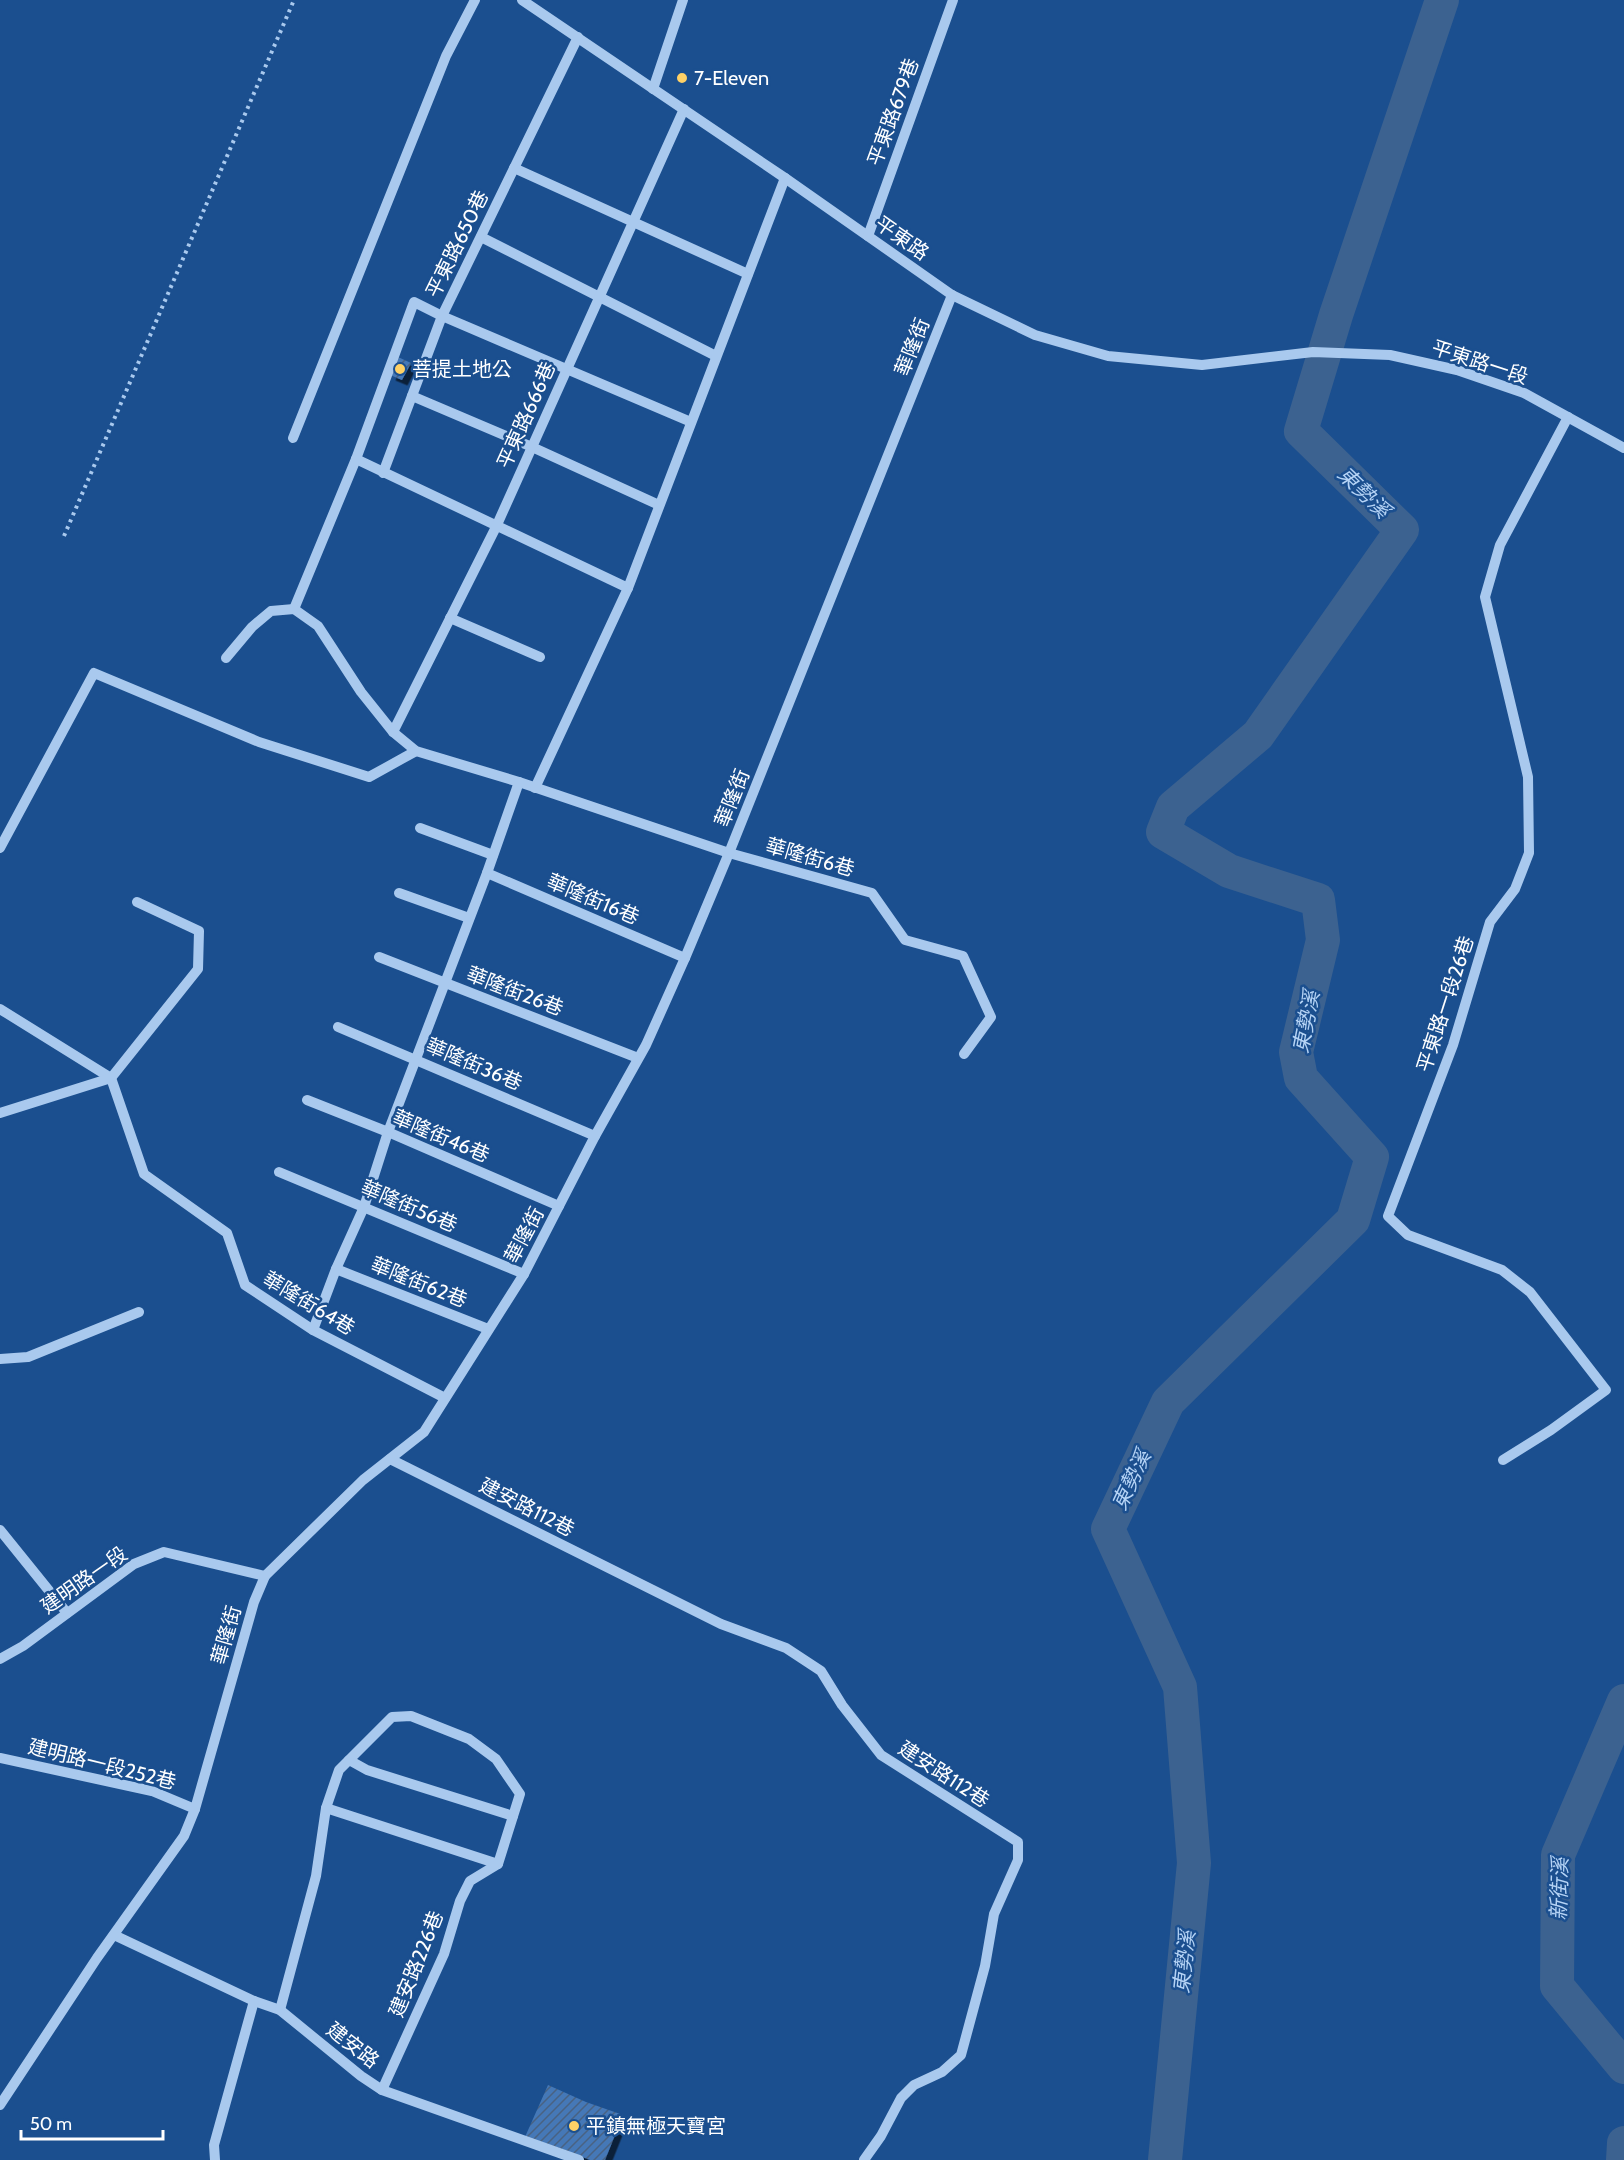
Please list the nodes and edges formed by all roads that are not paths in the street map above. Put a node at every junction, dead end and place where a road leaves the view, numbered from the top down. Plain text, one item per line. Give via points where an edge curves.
1 (475, 0) edge
2 (522, 0) edge
3 (683, 0) edge
4 (953, 0) edge
5 (578, 37) junction
6 (653, 88) junction
7 (684, 109) junction
8 (514, 168) junction
9 (785, 178) junction
10 (633, 222) junction
11 (868, 236) junction
12 (481, 237) junction
13 (748, 274) junction
14 (952, 295) junction
15 (600, 297) junction
16 (442, 316) junction
17 (1313, 352) joint
18 (716, 356) junction
19 (567, 369) junction
20 (412, 396) junction
21 (1568, 417) junction
22 (692, 422) junction
23 (293, 438) dead end
24 (532, 447) junction
25 (1624, 448) edge
26 (356, 459) junction
27 (383, 473) junction
28 (659, 505) junction
29 (496, 527) junction
30 (627, 588) junction
31 (294, 609) junction
32 (450, 618) junction
33 (540, 657) dead end
34 (226, 658) dead end
35 (393, 732) junction
36 (416, 751) junction
37 (519, 782) junction
38 (535, 788) junction
39 (420, 828) dead end
40 (0, 848) edge
41 (729, 853) junction
42 (493, 855) junction
43 (487, 873) junction
44 (399, 893) dead end
45 (137, 902) dead end
46 (469, 918) junction
47 (379, 957) dead end
48 (685, 958) junction
49 (444, 983) junction
50 (0, 1009) edge
51 (338, 1027) dead end
52 (964, 1054) dead end
53 (638, 1058) junction
54 (415, 1059) junction
55 (111, 1078) junction
56 (308, 1100) dead end
57 (0, 1113) edge
58 (388, 1132) junction
59 (595, 1136) junction
60 (279, 1172) dead end
61 (559, 1206) junction
62 (364, 1207) junction
63 (336, 1269) junction
64 (524, 1274) junction
65 (139, 1312) dead end
66 (488, 1329) junction
67 (313, 1330) junction
68 (0, 1359) edge
69 (445, 1398) junction
70 (390, 1459) junction
71 (1503, 1461) dead end
72 (0, 1530) edge
73 (265, 1576) junction
74 (67, 1613) junction
75 (0, 1659) edge
76 (0, 1758) edge
77 (349, 1760) junction
78 (326, 1808) junction
79 (195, 1809) junction
80 (513, 1816) junction
81 (498, 1864) junction
82 (114, 1935) junction
83 (254, 2001) junction
84 (280, 2010) junction
85 (382, 2090) junction
86 (0, 2105) edge
87 (215, 2160) edge
88 (579, 2160) edge
89 (864, 2160) edge

1 - 23 street via 446,56
2 - 5 street, 平東路
3 - 6 street
4 - 11 street, 平東路679巷
5 - 6 street, 平東路
5 - 8 street, 平東路650巷
6 - 7 street, 平東路
7 - 9 street, 平東路
7 - 10 street, 平東路666巷
8 - 10 street
8 - 12 street, 平東路650巷
9 - 11 street, 平東路
9 - 13 street
10 - 13 street
10 - 15 street, 平東路666巷
11 - 14 street, 平東路
12 - 15 street
12 - 16 street, 平東路650巷
13 - 18 street
14 - 17 street, 平東路 via 1035,335 1108,356 1202,365
14 - 41 street, 華隆街
15 - 18 street
15 - 19 street, 平東路666巷
16 - 19 street
16 - 20 street, 平東路650巷
16 - 26 street via 414,302
17 - 21 street, 平東路一段 via 1390,355 1457,370 1524,393
18 - 22 street
19 - 22 street
19 - 24 street, 平東路666巷
20 - 24 street
20 - 27 street, 平東路650巷
21 - 25 street, 平東路一段
21 - 71 street, 平東路一段26巷 via 1500,544 1485,597 1528,777 1529,853 1515,889 1490,922 1453,1045 1388,1216 1408,1235 1502,1270 1530,1292 1606,1390
22 - 28 street
24 - 28 street
24 - 29 street, 平東路666巷
26 - 27 street
26 - 31 street
27 - 29 street
28 - 30 street
29 - 30 street
29 - 32 street, 平東路666巷
30 - 38 street
31 - 34 street via 271,611
31 - 35 street via 318,626 361,692
32 - 33 street
32 - 35 street, 平東路666巷
35 - 36 street
36 - 37 street, 華隆街6巷
36 - 40 street via 369,777 259,742 94,673
37 - 38 street, 華隆街6巷
37 - 42 street
38 - 41 street, 華隆街6巷
39 - 42 street
41 - 48 street, 華隆街
41 - 52 street, 華隆街6巷 via 872,893 905,940 963,956 991,1017
42 - 43 street
43 - 46 street
43 - 48 street, 華隆街16巷
44 - 46 street
45 - 55 street via 199,931 198,969
46 - 49 street
47 - 49 street, 華隆街26巷
48 - 53 street, 華隆街
49 - 53 street, 華隆街26巷
49 - 54 street
50 - 55 street
51 - 54 street, 華隆街36巷
53 - 59 street, 華隆街
54 - 58 street
54 - 59 street, 華隆街36巷
55 - 57 street
55 - 67 street, 華隆街64巷 via 144,1174 227,1233 244,1285
56 - 58 street, 華隆街46巷
58 - 61 street, 華隆街46巷
58 - 62 street
59 - 61 street, 華隆街
60 - 62 street, 華隆街56巷
61 - 64 street, 華隆街
62 - 63 street
62 - 64 street, 華隆街56巷
63 - 66 street, 華隆街62巷
63 - 67 street
64 - 66 street, 華隆街
65 - 68 street via 28,1358
66 - 69 street, 華隆街
67 - 69 street, 華隆街64巷
69 - 70 street, 華隆街 via 424,1432
70 - 73 street, 華隆街 via 363,1480
70 - 89 street, 建安路112巷 via 721,1624 786,1648 821,1671 881,1755 1018,1842 1018,1860 994,1914 985,1966 961,2055 901,2098
72 - 74 street
73 - 74 street, 建明路一段 via 164,1552 134,1564
73 - 79 street, 華隆街 via 254,1602
74 - 75 street, 建明路一段
76 - 79 street, 建明路一段252巷 via 152,1791
77 - 78 street via 339,1770
77 - 80 street via 367,1770
77 - 80 street via 392,1717 411,1716 469,1739 496,1758 520,1794
78 - 81 street
78 - 84 street via 316,1876
79 - 82 street, 華隆街 via 184,1836
80 - 81 street
81 - 85 street, 建安路226巷 via 470,1881 444,1954
82 - 83 street, 建安路
82 - 86 street, 華隆街
83 - 84 street, 建安路
83 - 87 street via 214,2145
84 - 85 street, 建安路
85 - 88 street, 建安路

